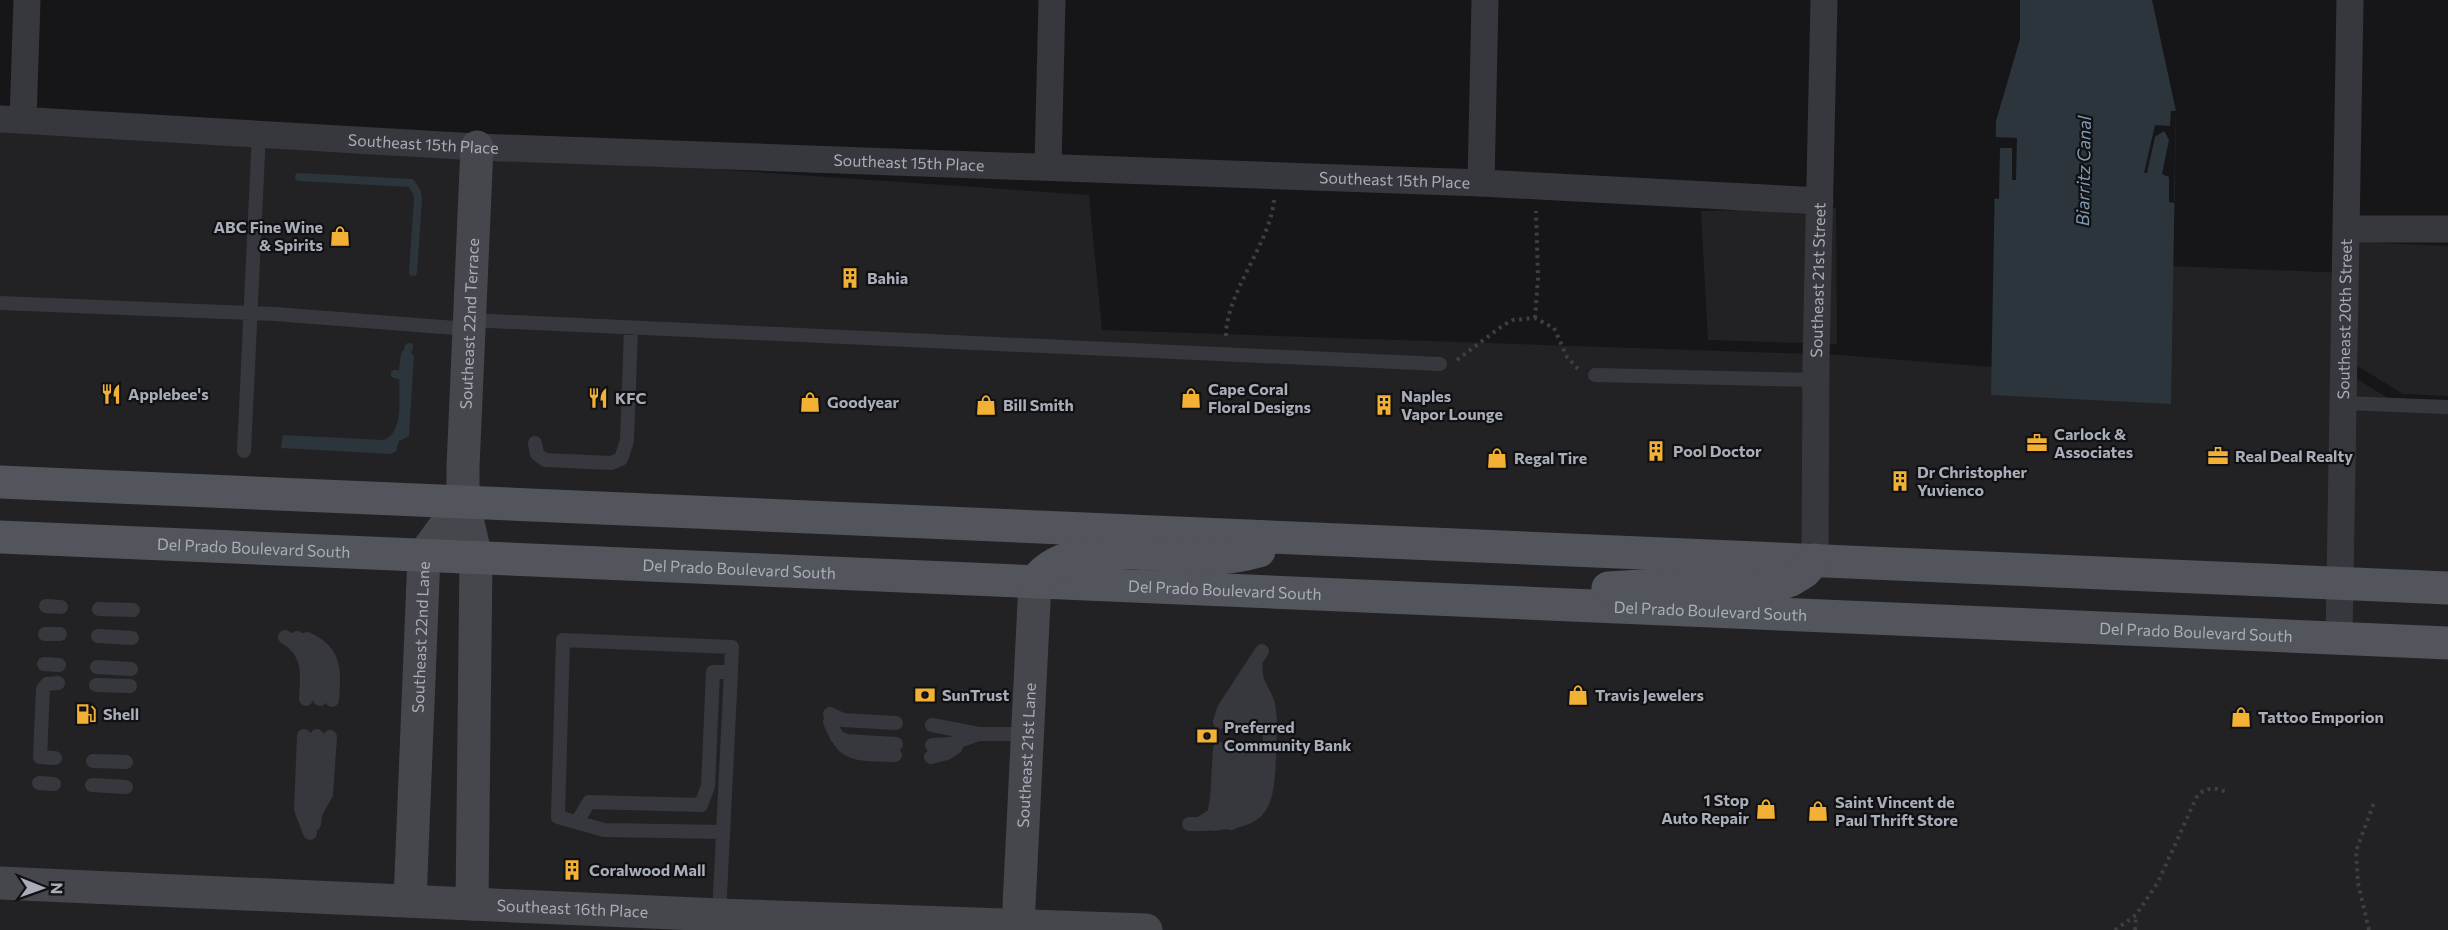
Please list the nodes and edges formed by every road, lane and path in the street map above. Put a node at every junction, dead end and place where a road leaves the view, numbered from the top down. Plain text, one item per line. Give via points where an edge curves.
1 (27, 0) edge
2 (1052, 0) edge
3 (1485, 0) edge
4 (1824, 0) edge
5 (2350, 0) edge
6 (11, 119) edge
7 (259, 133) junction
8 (477, 147) junction
9 (1048, 166) junction
10 (1276, 175) junction
11 (1482, 183) junction
12 (1535, 186) junction
13 (1820, 201) junction
14 (2348, 229) junction
15 (2448, 229) edge
16 (0, 303) edge
17 (251, 314) junction
18 (1535, 318) junction
19 (468, 325) junction
20 (631, 328) junction
21 (1225, 354) junction
22 (1440, 364) joint
23 (1595, 375) joint
24 (1816, 380) junction
25 (2343, 403) junction
26 (2448, 407) edge
27 (536, 443) dead end
28 (244, 451) dead end
29 (0, 482) edge
30 (463, 501) junction
31 (0, 537) edge
32 (1301, 539) junction
33 (424, 555) junction
34 (476, 558) junction
35 (1815, 560) junction
36 (1035, 582) junction
37 (2340, 584) junction
38 (2448, 588) edge
39 (1539, 604) junction
40 (46, 606) dead end
41 (61, 607) dead end
42 (99, 609) dead end
43 (133, 610) dead end
44 (45, 634) dead end
45 (60, 634) dead end
46 (98, 636) dead end
47 (132, 638) dead end
48 (296, 638) dead end
49 (2339, 639) junction
50 (2448, 643) edge
51 (1259, 656) dead end
52 (44, 664) dead end
53 (59, 665) dead end
54 (97, 667) dead end
55 (130, 669) dead end
56 (731, 672) junction
57 (1253, 677) junction
58 (58, 683) dead end
59 (96, 685) dead end
60 (130, 686) dead end
61 (319, 699) dead end
62 (1027, 734) junction
63 (972, 735) junction
64 (317, 736) joint
65 (896, 738) joint
66 (1238, 750) junction
67 (55, 758) dead end
68 (93, 760) dead end
69 (126, 762) dead end
70 (39, 783) dead end
71 (54, 784) dead end
72 (92, 785) dead end
73 (126, 787) dead end
74 (2228, 793) dead end
75 (2375, 800) dead end
76 (1248, 818) junction
77 (577, 822) junction
78 (1231, 823) junction
79 (1215, 824) junction
80 (723, 832) junction
81 (0, 883) edge
82 (410, 902) junction
83 (472, 904) junction
84 (719, 915) junction
85 (2136, 915) junction
86 (1018, 928) edge
87 (1146, 930) edge
88 (2115, 930) edge
89 (2135, 930) edge
90 (2369, 930) edge

1 - 6 street
2 - 9 street
3 - 11 street
4 - 13 street, Southeast 21st Street
5 - 14 street, Southeast 20th Street
6 - 7 street, Southeast 15th Place
7 - 8 street, Southeast 15th Place
7 - 17 lane
8 - 9 street, Southeast 15th Place
8 - 19 street, Southeast 22nd Terrace
9 - 10 street, Southeast 15th Place
10 - 11 street, Southeast 15th Place
10 - 21 path via 1272,214 1227,322
11 - 12 street, Southeast 15th Place
12 - 13 street, Southeast 15th Place
12 - 18 path
13 - 24 street, Southeast 21st Street
14 - 15 street
14 - 25 street, Southeast 20th Street
16 - 17 lane
17 - 19 lane
17 - 28 lane
18 - 22 path via 1514,320 1464,357
18 - 23 path via 1554,328 1576,368 1583,374
19 - 20 lane
19 - 30 street, Southeast 22nd Terrace
20 - 21 lane
20 - 27 lane via 627,441 621,459 611,463 545,460 537,454
21 - 22 lane
23 - 24 lane
24 - 35 street, Southeast 21st Street
25 - 26 lane
25 - 37 street, Southeast 20th Street
29 - 30 main road
30 - 32 main road
30 - 33 street, Southeast 22nd Lane
30 - 34 street
31 - 33 main road, Del Prado Boulevard South
32 - 35 main road
32 - 36 main road via 1245,555 1215,558 1094,553 1052,564
33 - 34 main road, Del Prado Boulevard South
33 - 82 street, Southeast 22nd Lane
34 - 36 main road, Del Prado Boulevard South
34 - 83 street
35 - 37 main road
35 - 39 main road via 1791,580 1767,588 1618,587
36 - 39 main road, Del Prado Boulevard South
36 - 62 street, Southeast 21st Lane
37 - 38 main road
37 - 49 street, Southeast 20th Street
39 - 49 main road, Del Prado Boulevard South
40 - 41 lane
42 - 43 lane
44 - 45 lane
46 - 47 lane
48 - 61 lane via 310,646 318,657
49 - 50 main road, Del Prado Boulevard South
51 - 57 lane
52 - 53 lane
54 - 55 lane
56 - 77 lane via 713,672 708,786 701,805 589,802
56 - 77 lane via 732,647 563,640 558,817
56 - 80 lane
57 - 57 lane via 1239,723 1238,690
57 - 76 lane via 1265,694 1270,716 1268,787 1263,804
58 - 67 lane via 47,684 43,689 40,757
59 - 60 lane
62 - 63 lane
62 - 86 street, Southeast 21st Lane
63 - 63 lane via 932,740 947,753
64 - 64 lane via 302,809 313,824 314,782
65 - 65 lane via 850,728 832,718 837,737 852,742
66 - 76 lane via 1254,788
66 - 78 lane via 1239,809
66 - 79 lane via 1228,808
66 - 79 lane via 1214,815 1195,824
68 - 69 lane
70 - 71 lane
72 - 73 lane
74 - 85 path via 2218,788 2198,794 2158,882
75 - 90 path via 2356,851 2358,883
76 - 78 lane
77 - 80 lane via 604,830
78 - 79 lane
80 - 84 lane
81 - 82 street, Southeast 16th Place
82 - 83 street, Southeast 16th Place
83 - 84 street, Southeast 16th Place
84 - 86 street, Southeast 16th Place
85 - 88 path
85 - 89 path
86 - 87 street, Southeast 16th Place

